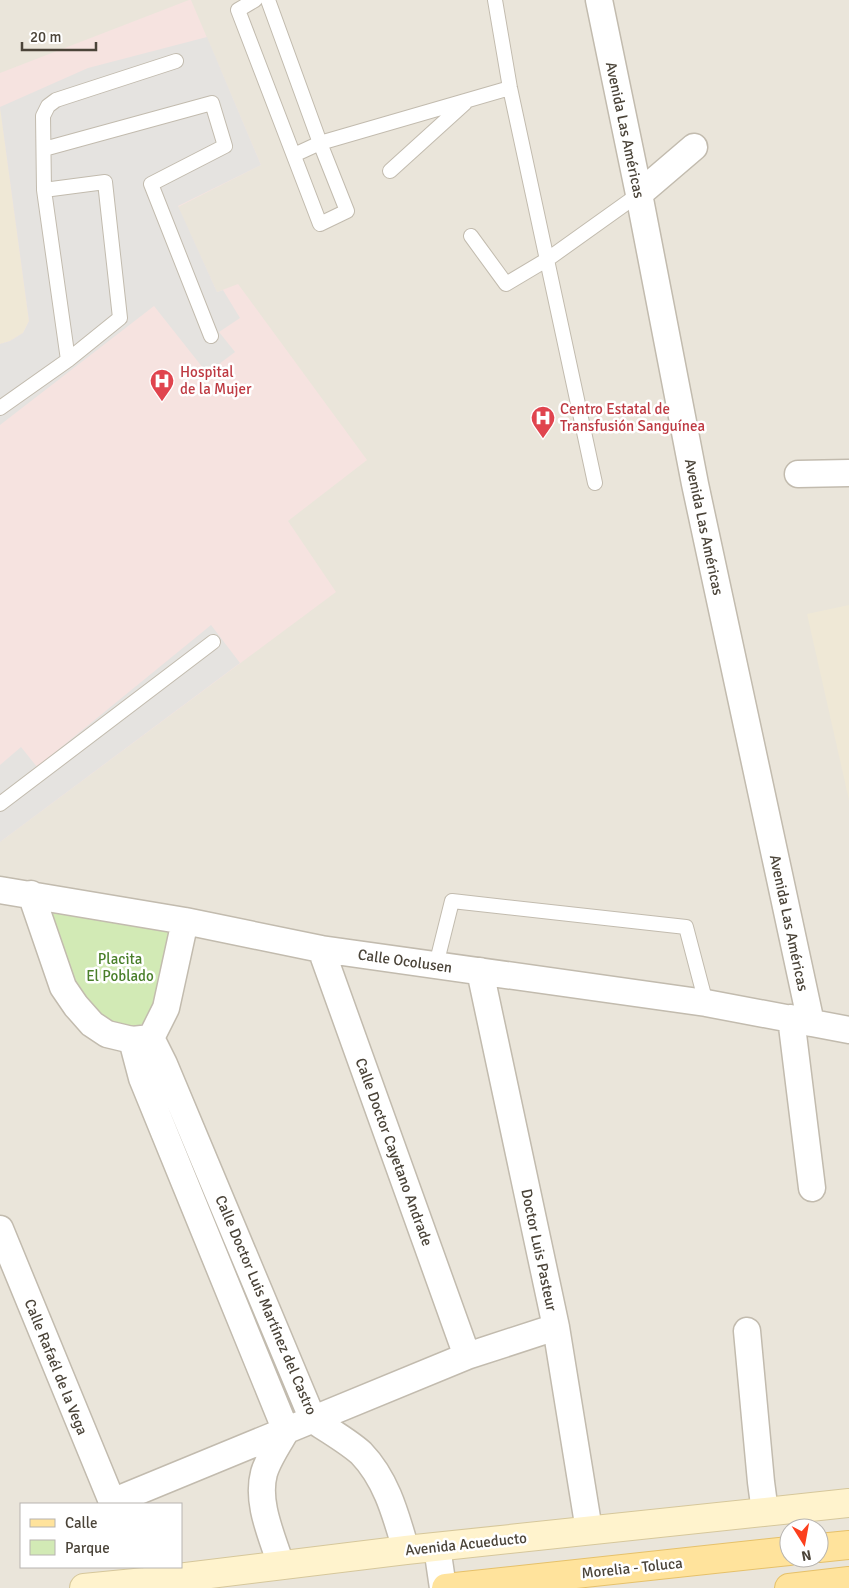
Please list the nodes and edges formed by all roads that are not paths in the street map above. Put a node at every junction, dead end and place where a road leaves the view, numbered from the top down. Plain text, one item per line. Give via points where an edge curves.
1 (255, 0) edge
2 (268, 0) edge
3 (495, 0) edge
4 (599, 0) edge
5 (176, 61) dead end
6 (510, 88) junction
7 (467, 101) junction
8 (320, 143) junction
9 (694, 147) dead end
10 (44, 149) junction
11 (294, 156) junction
12 (390, 171) dead end
13 (44, 190) junction
14 (639, 194) junction
15 (471, 236) dead end
16 (548, 259) junction
17 (211, 336) dead end
18 (68, 360) junction
19 (0, 408) edge
20 (849, 472) edge
21 (798, 474) dead end
22 (594, 483) dead end
23 (213, 642) dead end
24 (0, 804) edge
25 (0, 890) edge
26 (31, 894) junction
27 (185, 921) junction
28 (321, 949) junction
29 (436, 965) junction
30 (480, 971) junction
31 (706, 1002) junction
32 (801, 1021) junction
33 (849, 1030) edge
34 (142, 1039) junction
35 (812, 1188) dead end
36 (0, 1229) edge
37 (556, 1327) junction
38 (747, 1332) dead end
39 (466, 1356) junction
40 (313, 1420) junction
41 (286, 1431) junction
42 (112, 1503) edge
43 (849, 1503) edge
44 (765, 1512) junction
45 (589, 1530) junction
46 (849, 1545) edge
47 (437, 1547) junction
48 (829, 1547) edge
49 (406, 1550) junction
50 (779, 1552) edge
51 (282, 1565) junction
52 (142, 1574) edge
53 (849, 1582) edge
54 (84, 1588) edge
55 (444, 1588) edge
56 (789, 1588) edge

1 - 11 lane via 238,10
2 - 8 lane
3 - 6 lane
4 - 14 street, Avenida Las Américas
5 - 10 lane via 56,100 43,116
6 - 7 lane
6 - 16 lane
7 - 8 lane
7 - 12 lane
8 - 11 lane
8 - 11 lane via 347,211 320,224
9 - 14 street
10 - 13 lane
10 - 17 lane via 212,103 225,146 151,184
13 - 18 lane
13 - 18 lane via 105,182 120,318
14 - 16 lane
14 - 32 street, Avenida Las Américas
15 - 16 lane via 506,284
16 - 22 lane
18 - 19 lane
20 - 21 street
23 - 24 lane
25 - 26 street, Calle Ocolusen
26 - 27 street, Calle Ocolusen
26 - 34 street via 63,987 76,1006 106,1034
27 - 28 street, Calle Ocolusen
27 - 34 street via 166,1008
28 - 29 street, Calle Ocolusen
28 - 39 street, Calle Doctor Cayetano Andrade
29 - 30 street, Calle Ocolusen
29 - 31 lane via 452,901 686,926
30 - 31 street, Calle Ocolusen
30 - 37 street, Doctor Luis Pasteur
31 - 32 street, Calle Ocolusen
32 - 33 street, Calle Ocolusen
32 - 35 street, Avenida Las Américas
34 - 40 street, Calle Doctor Luis Martínez del Castro via 164,1064
34 - 41 street, Calle Doctor Luis Martínez del Castro via 142,1078
36 - 42 street, Calle Rafaél de la Vega
37 - 39 street
37 - 45 street, Doctor Luis Pasteur
38 - 44 street
39 - 40 street
40 - 41 street
40 - 49 street, Calle Doctor Luis Martínez del Castro via 360,1453 376,1473 390,1498
41 - 42 street
41 - 51 street, Calle Doctor Luis Martínez del Castro via 265,1472 262,1490 265,1516
43 - 44 street, Avenida Acueducto
44 - 45 street, Avenida Acueducto
45 - 47 street, Avenida Acueducto
46 - 48 main road
47 - 49 street, Avenida Acueducto
47 - 55 street
49 - 51 street, Avenida Acueducto
50 - 55 main road, Morelia - Toluca
51 - 52 street, Avenida Acueducto
52 - 54 street, Avenida Acueducto
53 - 56 main road

